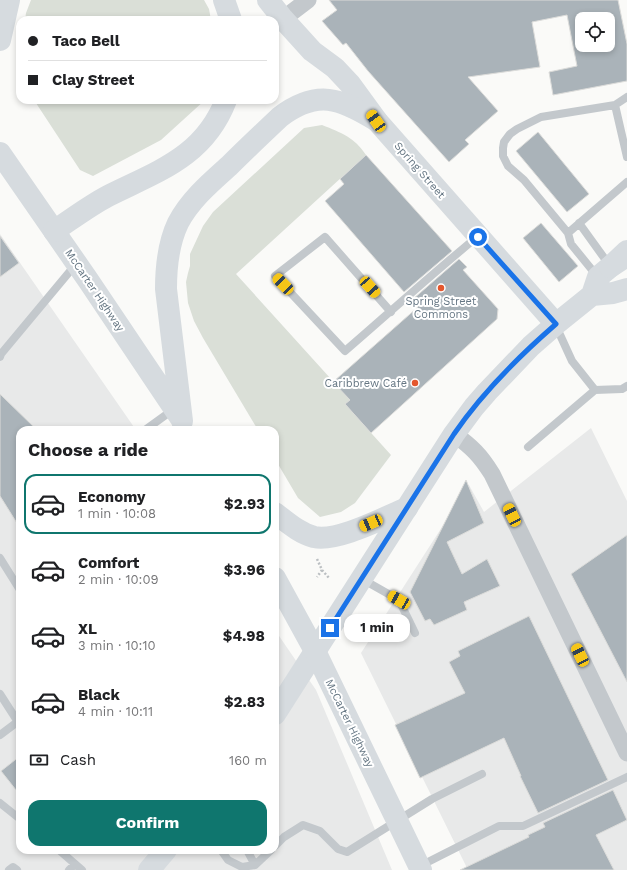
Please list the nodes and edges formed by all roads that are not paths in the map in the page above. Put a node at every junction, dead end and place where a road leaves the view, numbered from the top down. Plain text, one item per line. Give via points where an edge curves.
1 (9, 0) edge
2 (224, 0) edge
3 (268, 0) edge
4 (308, 0) edge
5 (230, 16) edge
6 (283, 19) junction
7 (0, 40) edge
8 (627, 97) edge
9 (224, 104) edge
10 (615, 104) junction
11 (376, 121) junction
12 (624, 122) edge
13 (0, 152) edge
14 (627, 157) edge
15 (627, 182) edge
16 (579, 223) junction
17 (54, 230) junction
18 (568, 233) junction
19 (478, 237) junction
20 (627, 251) edge
21 (77, 263) junction
22 (607, 274) edge
23 (627, 289) edge
24 (391, 312) junction
25 (556, 324) junction
26 (0, 357) edge
27 (627, 386) edge
28 (595, 390) junction
29 (181, 420) edge
30 (159, 426) edge
31 (454, 434) junction
32 (528, 447) dead end
33 (407, 508) junction
34 (279, 516) edge
35 (0, 558) edge
36 (362, 578) junction
37 (16, 584) edge
38 (279, 585) edge
39 (415, 633) dead end
40 (315, 651) junction
41 (0, 694) edge
42 (279, 708) edge
43 (16, 717) edge
44 (16, 723) edge
45 (0, 735) edge
46 (627, 752) edge
47 (482, 774) dead end
48 (627, 777) edge
49 (0, 803) edge
50 (16, 816) edge
51 (398, 822) junction
52 (279, 842) edge
53 (62, 854) edge
54 (163, 854) edge
55 (224, 854) edge
56 (249, 854) edge
57 (267, 854) edge
58 (255, 865) junction
59 (72, 867) edge
60 (420, 868) edge
61 (9, 870) edge
62 (17, 870) edge
63 (82, 870) edge
64 (149, 870) edge

1 - 7 main road
2 - 5 main road
3 - 6 main road, Spring Street
4 - 6 street
6 - 11 main road, Spring Street via 312,51 335,68 350,84
8 - 10 lane
9 - 17 main road via 209,131 182,157 158,172 99,201
10 - 12 lane
10 - 18 lane via 541,117 517,129 504,142 504,156 508,166 524,180
11 - 19 main road, Spring Street
11 - 29 main road via 335,100 302,103 280,117 205,188 185,211 173,238 166,271
12 - 14 lane
13 - 17 main road, McCarter Highway
15 - 16 lane
16 - 18 lane
16 - 22 lane
17 - 21 main road, McCarter Highway
18 - 22 lane via 572,244
19 - 24 lane
19 - 25 main road, Spring Street
20 - 22 main road
21 - 26 lane
21 - 29 main road, McCarter Highway
22 - 23 main road via 613,293
22 - 25 main road
24 - 24 lane via 345,351 275,276 325,237
25 - 28 lane via 572,360
25 - 31 main road via 487,392
27 - 28 lane via 622,389
28 - 32 lane
29 - 30 lane
31 - 33 main road
31 - 46 street via 478,453 495,481
33 - 34 main road via 346,533 325,538 305,533
33 - 36 main road
35 - 37 lane
36 - 39 lane via 399,600
36 - 40 main road
38 - 40 main road, McCarter Highway
40 - 42 main road
40 - 51 main road, McCarter Highway
41 - 43 lane
44 - 45 lane
47 - 51 lane via 432,799
48 - 60 lane via 522,826 499,826
49 - 50 lane
51 - 52 lane via 347,852 338,849 320,831 303,825
51 - 60 main road, McCarter Highway
53 - 59 lane
54 - 64 main road
55 - 58 lane via 228,860 242,867
56 - 58 lane
57 - 58 lane
59 - 63 lane
61 - 62 lane via 13,867

